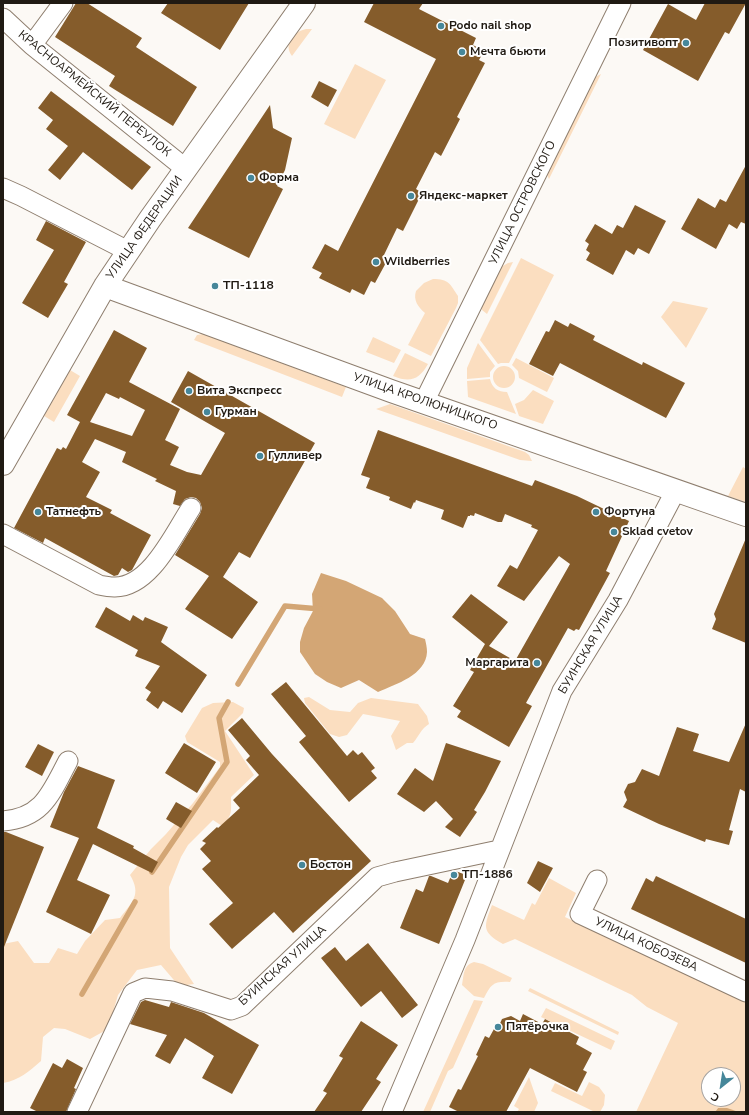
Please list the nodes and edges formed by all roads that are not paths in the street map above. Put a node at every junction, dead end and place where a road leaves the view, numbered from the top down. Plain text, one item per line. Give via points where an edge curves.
1 (63, 3) edge
2 (304, 3) edge
3 (621, 3) edge
4 (3, 18) edge
5 (32, 45) junction
6 (186, 169) junction
7 (3, 188) edge
8 (128, 252) junction
9 (105, 286) junction
10 (424, 402) junction
11 (3, 464) edge
12 (676, 490) junction
13 (191, 508) dead end
14 (746, 515) edge
15 (3, 534) edge
16 (68, 761) dead end
17 (3, 821) edge
18 (499, 850) junction
19 (597, 880) dead end
20 (746, 992) edge
21 (78, 1112) edge
22 (392, 1112) edge

1 - 5 street
2 - 6 street, УЛИЦА ФЕДЕРАЦИИ
3 - 10 street, УЛИЦА ОСТРОВСКОГО
4 - 5 street, КРАСНОАРМЕЙСКИЙ ПЕРЕУЛОК
5 - 6 street, КРАСНОАРМЕЙСКИЙ ПЕРЕУЛОК
6 - 8 street, УЛИЦА ФЕДЕРАЦИИ
7 - 8 street
8 - 9 street, УЛИЦА ФЕДЕРАЦИИ
9 - 10 street, УЛИЦА КРОЛЮНИЦКОГО
9 - 11 street, УЛИЦА ФЕДЕРАЦИИ
10 - 12 street, УЛИЦА КРОЛЮНИЦКОГО
12 - 14 street, УЛИЦА КРОЛЮНИЦКОГО
12 - 18 street, БУИНСКАЯ УЛИЦА via 618,600 562,691
13 - 15 street via 161,556 146,574 131,584 115,587 99,585 84,578
16 - 17 street via 44,803 31,814
18 - 21 street, БУИНСКАЯ УЛИЦА via 377,878 242,1006 231,1010 172,991 152,988 133,993
18 - 22 street, БУИНСКАЯ УЛИЦА via 465,940
19 - 20 street, УЛИЦА КОБОЗЕВА via 580,914

